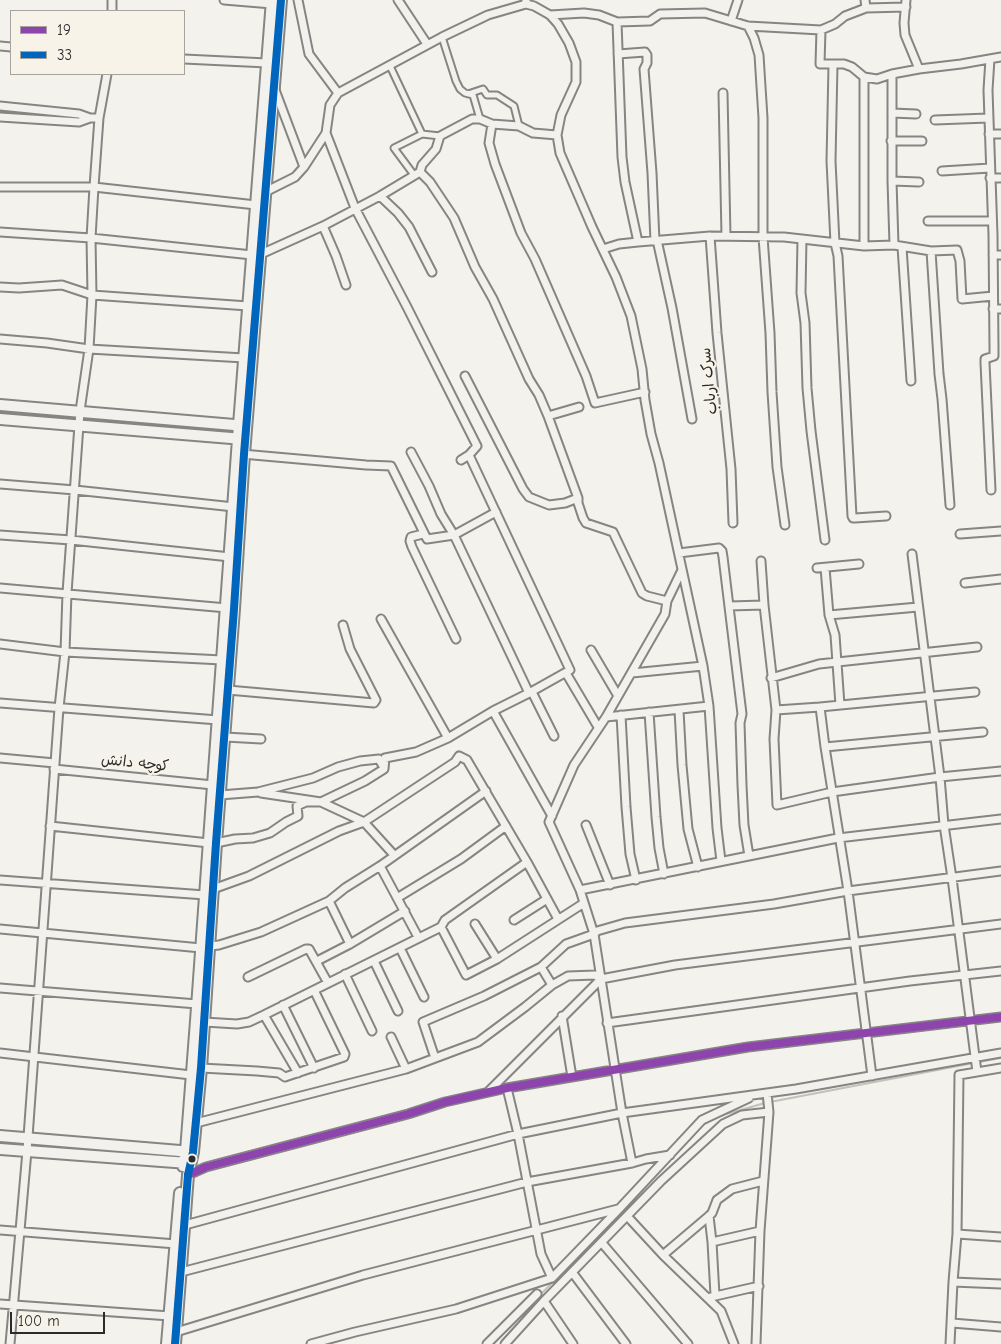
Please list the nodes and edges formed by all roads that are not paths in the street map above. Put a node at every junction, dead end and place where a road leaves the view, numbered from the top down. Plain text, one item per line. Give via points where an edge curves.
1 (224, 0) edge
2 (298, 0) edge
3 (398, 0) edge
4 (738, 0) edge
5 (275, 1) edge
6 (526, 2) edge
7 (906, 3) edge
8 (865, 4) edge
9 (550, 16) junction
10 (730, 21) junction
11 (617, 22) junction
12 (748, 26) junction
13 (821, 30) junction
14 (442, 37) junction
15 (427, 44) junction
16 (618, 54) junction
17 (1001, 57) edge
18 (185, 59) edge
19 (990, 59) junction
20 (267, 64) junction
21 (833, 65) junction
22 (390, 66) junction
23 (919, 69) junction
24 (892, 74) junction
25 (107, 75) edge
26 (864, 78) junction
27 (270, 87) junction
28 (338, 93) junction
29 (468, 94) junction
30 (723, 94) dead end
31 (0, 106) edge
32 (892, 113) junction
33 (916, 114) dead end
34 (0, 117) edge
35 (90, 118) junction
36 (99, 118) junction
37 (480, 118) junction
38 (988, 118) junction
39 (935, 120) dead end
40 (492, 124) junction
41 (519, 126) junction
42 (326, 133) junction
43 (422, 134) junction
44 (989, 134) junction
45 (1001, 134) edge
46 (557, 135) junction
47 (440, 136) junction
48 (891, 141) junction
49 (922, 141) dead end
50 (304, 167) junction
51 (990, 168) junction
52 (942, 171) dead end
53 (417, 174) junction
54 (990, 178) junction
55 (1001, 178) edge
56 (892, 181) junction
57 (919, 182) dead end
58 (0, 187) edge
59 (94, 187) junction
60 (265, 192) junction
61 (380, 196) junction
62 (256, 205) junction
63 (355, 208) junction
64 (1001, 215) edge
65 (992, 218) junction
66 (928, 221) dead end
67 (323, 226) junction
68 (0, 232) edge
69 (710, 236) junction
70 (726, 236) junction
71 (763, 237) junction
72 (91, 238) junction
73 (802, 239) junction
74 (656, 240) junction
75 (638, 242) junction
76 (835, 243) junction
77 (864, 246) junction
78 (894, 246) junction
79 (902, 248) junction
80 (603, 249) junction
81 (931, 251) junction
82 (256, 254) junction
83 (993, 255) junction
84 (1001, 255) edge
85 (432, 272) dead end
86 (346, 285) dead end
87 (0, 287) edge
88 (92, 295) junction
89 (993, 296) junction
90 (248, 306) junction
91 (997, 309) edge
92 (0, 339) edge
93 (89, 349) junction
94 (244, 358) junction
95 (465, 376) dead end
96 (910, 381) dead end
97 (644, 392) junction
98 (0, 405) edge
99 (579, 407) dead end
100 (80, 411) junction
101 (548, 416) junction
102 (0, 419) edge
103 (692, 419) dead end
104 (80, 425) junction
105 (242, 426) junction
106 (242, 439) junction
107 (411, 452) dead end
108 (241, 454) junction
109 (469, 455) junction
110 (461, 460) dead end
111 (0, 484) edge
112 (75, 490) junction
113 (992, 490) dead end
114 (578, 498) junction
115 (950, 505) dead end
116 (234, 506) junction
117 (496, 512) junction
118 (886, 516) dead end
119 (733, 523) dead end
120 (785, 525) dead end
121 (1001, 531) edge
122 (423, 534) junction
123 (960, 534) dead end
124 (0, 535) edge
125 (454, 535) junction
126 (71, 540) junction
127 (825, 540) dead end
128 (678, 553) junction
129 (912, 554) dead end
130 (230, 557) junction
131 (761, 561) dead end
132 (859, 564) dead end
133 (817, 568) dead end
134 (825, 568) junction
135 (682, 570) junction
136 (1001, 579) edge
137 (965, 583) dead end
138 (0, 588) edge
139 (67, 594) junction
140 (667, 601) junction
141 (764, 605) junction
142 (729, 606) junction
143 (918, 607) junction
144 (227, 608) junction
145 (829, 615) junction
146 (381, 619) dead end
147 (343, 625) dead end
148 (456, 639) dead end
149 (0, 644) edge
150 (977, 647) dead end
151 (591, 650) dead end
152 (65, 652) junction
153 (923, 653) junction
154 (222, 660) junction
155 (836, 662) junction
156 (704, 666) junction
157 (632, 673) junction
158 (566, 674) junction
159 (771, 678) junction
160 (228, 690) junction
161 (975, 692) dead end
162 (530, 693) junction
163 (618, 696) junction
164 (930, 696) junction
165 (0, 703) edge
166 (840, 705) junction
167 (709, 706) junction
168 (820, 707) junction
169 (58, 708) junction
170 (679, 710) junction
171 (776, 710) junction
172 (493, 711) junction
173 (649, 712) junction
174 (621, 715) junction
175 (606, 717) junction
176 (218, 720) junction
177 (598, 727) junction
178 (983, 732) dead end
179 (554, 736) dead end
180 (225, 737) junction
181 (448, 738) junction
182 (934, 738) junction
183 (261, 740) dead end
184 (825, 747) junction
185 (0, 758) edge
186 (55, 766) junction
187 (384, 768) junction
188 (1001, 771) edge
189 (940, 777) junction
190 (212, 785) junction
191 (486, 791) junction
192 (258, 792) junction
193 (832, 792) junction
194 (220, 795) junction
195 (320, 802) junction
196 (552, 816) junction
197 (1001, 818) edge
198 (364, 822) junction
199 (586, 825) dead end
200 (944, 825) junction
201 (50, 826) junction
202 (506, 826) junction
203 (838, 838) junction
204 (212, 843) junction
205 (394, 855) junction
206 (749, 856) junction
207 (721, 861) junction
208 (527, 862) junction
209 (380, 866) junction
210 (698, 867) junction
211 (1001, 871) edge
212 (664, 874) junction
213 (952, 878) junction
214 (0, 880) edge
215 (636, 880) junction
216 (45, 885) junction
217 (610, 885) junction
218 (580, 890) junction
219 (209, 892) junction
220 (848, 892) junction
221 (397, 898) junction
222 (547, 899) junction
223 (329, 901) junction
224 (584, 903) junction
225 (405, 911) junction
226 (558, 919) junction
227 (514, 920) dead end
228 (475, 924) dead end
229 (1001, 924) edge
230 (441, 927) junction
231 (0, 929) edge
232 (959, 929) junction
233 (43, 933) junction
234 (594, 934) junction
235 (418, 937) junction
236 (854, 942) junction
237 (350, 944) junction
238 (205, 947) junction
239 (400, 948) junction
240 (497, 959) junction
241 (316, 961) junction
242 (374, 961) junction
243 (541, 967) junction
244 (1001, 971) edge
245 (345, 974) junction
246 (965, 975) junction
247 (248, 977) dead end
248 (601, 979) junction
249 (328, 983) junction
250 (552, 985) junction
251 (0, 988) edge
252 (860, 988) junction
253 (38, 990) junction
254 (314, 990) junction
255 (424, 997) dead end
256 (197, 1004) junction
257 (283, 1006) junction
258 (398, 1011) dead end
259 (264, 1015) junction
260 (562, 1016) junction
261 (1001, 1017) edge
262 (971, 1020) junction
263 (204, 1022) junction
264 (607, 1022) junction
265 (372, 1031) dead end
266 (865, 1032) junction
267 (392, 1037) dead end
268 (1001, 1053) edge
269 (0, 1054) edge
270 (34, 1056) junction
271 (435, 1058) junction
272 (976, 1064) junction
273 (201, 1068) junction
274 (314, 1068) junction
275 (1001, 1068) edge
276 (406, 1069) junction
277 (616, 1070) junction
278 (298, 1073) junction
279 (191, 1075) junction
280 (872, 1076) junction
281 (572, 1077) junction
282 (507, 1088) junction
283 (488, 1092) junction
284 (766, 1093) junction
285 (758, 1094) junction
286 (769, 1112) junction
287 (622, 1113) junction
288 (196, 1123) junction
289 (518, 1134) junction
290 (0, 1136) edge
291 (28, 1138) junction
292 (0, 1149) edge
293 (27, 1151) junction
294 (189, 1152) junction
295 (670, 1155) junction
296 (187, 1163) junction
297 (632, 1163) junction
298 (188, 1175) junction
299 (763, 1181) junction
300 (527, 1182) junction
301 (619, 1209) junction
302 (627, 1216) junction
303 (709, 1216) junction
304 (185, 1225) junction
305 (0, 1230) edge
306 (538, 1230) junction
307 (760, 1231) junction
308 (20, 1232) junction
309 (957, 1234) junction
310 (1001, 1237) edge
311 (712, 1242) junction
312 (602, 1243) junction
313 (176, 1244) junction
314 (663, 1255) junction
315 (180, 1272) junction
316 (572, 1272) junction
317 (552, 1278) junction
318 (953, 1282) junction
319 (1001, 1284) edge
320 (759, 1286) junction
321 (537, 1294) dead end
322 (712, 1297) junction
323 (544, 1301) junction
324 (0, 1304) edge
325 (13, 1305) junction
326 (170, 1316) junction
327 (952, 1324) junction
328 (1001, 1327) edge
329 (176, 1332) junction
330 (10, 1344) edge
331 (167, 1344) edge
332 (175, 1344) edge
333 (311, 1344) edge
334 (488, 1344) edge
335 (505, 1344) edge
336 (573, 1344) edge
337 (626, 1344) edge
338 (688, 1344) edge
339 (734, 1344) edge
340 (756, 1344) edge
341 (950, 1344) edge

1 - 5 street
2 - 28 street via 309,54
3 - 15 street
4 - 10 street
5 - 20 main road
5 - 27 main road
6 - 9 street
6 - 14 street via 488,15
7 - 8 street
7 - 23 street via 905,35
8 - 13 street
9 - 11 street via 584,13
9 - 46 street via 569,43 576,62 576,82 561,115
10 - 11 street via 705,13 660,14 650,21
10 - 12 street
11 - 16 street
12 - 13 street
12 - 71 street via 759,55 763,118
13 - 21 street via 819,64
14 - 15 street
14 - 29 street via 456,81
15 - 22 street
16 - 74 street via 645,52 647,55 644,69
16 - 75 street via 622,157
17 - 19 street
18 - 20 street
19 - 23 street
19 - 38 street
20 - 27 main road
21 - 26 street via 852,66
21 - 76 street via 830,161
22 - 28 street
22 - 43 street
23 - 24 street
24 - 26 street via 877,79
24 - 32 street
25 - 36 street
26 - 77 street
27 - 50 street
27 - 60 main road
27 - 62 main road
28 - 42 street via 330,105
29 - 37 street via 473,95
29 - 41 street via 483,89 487,95 497,96 514,106
30 - 70 street
31 - 35 street via 80,114
32 - 33 street
32 - 48 street
34 - 35 street via 79,122
35 - 36 street
36 - 59 street
37 - 40 street
37 - 47 street via 472,118
38 - 39 street
38 - 44 street
40 - 41 street
40 - 97 street via 489,143 495,164 595,403
41 - 46 street via 533,133
42 - 50 street
42 - 63 street
43 - 47 street
43 - 53 street via 394,148
44 - 45 street
44 - 51 street
46 - 80 street via 569,177
47 - 53 street via 436,149
48 - 49 street
48 - 56 street
50 - 60 street via 295,177
51 - 52 street
51 - 54 street
53 - 61 street
53 - 101 street via 430,182 454,218 474,267 493,299
54 - 55 street
54 - 65 street
56 - 57 street
56 - 78 street
58 - 59 street
59 - 62 street
59 - 72 street
60 - 82 main road
61 - 63 street
61 - 85 street via 409,227
62 - 82 main road
63 - 67 street
63 - 109 street via 476,446
64 - 65 street
65 - 66 street
65 - 83 street
67 - 82 street
67 - 86 street
68 - 72 street
69 - 70 street
69 - 74 street
69 - 119 street, سرک ارباب via 732,469
70 - 71 street
71 - 73 street
71 - 120 street via 776,467
72 - 82 street
72 - 88 street
73 - 76 street
73 - 127 street via 801,293 805,315 808,397
74 - 75 street
74 - 103 street
75 - 80 street
76 - 77 street
76 - 118 street via 852,516
77 - 78 street
78 - 79 street
79 - 81 street
79 - 96 street
80 - 97 street via 631,316
81 - 89 street via 958,252 962,299
81 - 115 street
82 - 90 main road
82 - 105 main road
83 - 84 street
83 - 89 street
87 - 88 street via 62,285
88 - 90 street
88 - 93 street
89 - 91 street
90 - 94 main road
91 - 113 street via 994,356 985,359
92 - 93 street
93 - 94 street
93 - 100 street
94 - 105 main road
95 - 114 street via 529,497 549,505
97 - 128 street
98 - 100 main road
99 - 101 street
100 - 104 street
100 - 105 main road
101 - 114 street
102 - 104 main road
104 - 106 main road
104 - 112 street
105 - 106 main road
106 - 108 main road
107 - 125 street
108 - 116 main road
108 - 122 street via 391,466
108 - 160 main road
109 - 110 street
109 - 117 street
111 - 112 street
112 - 116 street
112 - 126 street
114 - 140 street via 586,523 613,532 642,593
116 - 130 main road
117 - 125 street
117 - 158 street via 570,670
121 - 123 street
122 - 125 street via 427,539
122 - 148 street via 411,537 412,547
124 - 126 street
125 - 162 street
126 - 130 street
126 - 139 street
128 - 135 street
128 - 142 street via 719,548 722,551
129 - 143 street
130 - 144 main road
131 - 141 street
132 - 134 street
133 - 134 street
134 - 145 street
135 - 140 street
135 - 156 street
136 - 137 street
138 - 139 street
139 - 144 street
139 - 152 street
140 - 157 street via 665,614
141 - 142 street
141 - 159 street
142 - 206 street via 742,714 742,785
143 - 145 street
143 - 153 street
144 - 154 main road
145 - 155 street
146 - 181 street
147 - 160 street via 350,649 376,700 374,703
149 - 152 street
150 - 153 street
151 - 163 street
152 - 154 street
152 - 169 street
153 - 155 street
153 - 164 street
154 - 176 main road
155 - 159 street
155 - 166 street
156 - 157 street
156 - 167 street
157 - 163 street
158 - 162 street
158 - 177 street
159 - 171 street
160 - 180 main road
161 - 164 street
162 - 172 street
162 - 179 street
163 - 175 street
164 - 166 street
164 - 182 street
165 - 169 street
166 - 168 street
167 - 170 street
167 - 207 street
168 - 171 street
168 - 184 street
169 - 176 street
169 - 186 street
170 - 173 street
170 - 210 street via 688,829
171 - 193 street via 777,805
172 - 181 street
172 - 196 street
173 - 174 street
173 - 212 street via 656,817
174 - 175 street
174 - 215 street via 630,854
175 - 177 street
176 - 190 main road
177 - 196 street via 574,765
178 - 182 street
180 - 183 street
180 - 194 main road
181 - 187 street via 416,752 385,758
182 - 184 street
182 - 189 street
184 - 193 street
185 - 186 street, کوچه دانش
186 - 190 street, کوچه دانش
186 - 201 street
187 - 192 street via 379,759 360,761 313,778
187 - 195 street via 366,781
188 - 189 street
189 - 193 street
189 - 200 street
190 - 204 main road
191 - 198 street via 467,760 459,756 455,762
191 - 202 street
191 - 205 street
192 - 194 street
192 - 195 street
193 - 203 street
194 - 204 main road
195 - 198 street
195 - 204 street via 297,806 298,816 270,832 253,838
196 - 218 street via 549,822
197 - 200 street
198 - 205 street
198 - 219 street
199 - 217 street
200 - 203 street
200 - 213 street
201 - 204 street
201 - 216 street
202 - 208 street
202 - 221 street via 461,859
203 - 206 street
203 - 220 street
204 - 219 main road
205 - 209 street
206 - 207 street
207 - 210 street
208 - 222 street
208 - 230 street via 445,920
209 - 221 street
209 - 223 street
210 - 212 street
211 - 213 street
212 - 215 street
213 - 220 street
213 - 232 street
214 - 216 street
215 - 217 street
216 - 219 street
216 - 233 street
217 - 218 street
218 - 224 street
219 - 238 main road
220 - 234 street via 625,923
220 - 236 street
221 - 225 street
222 - 226 street
222 - 227 street
223 - 237 street
223 - 238 street via 261,932
224 - 226 street
224 - 234 street
225 - 235 street
225 - 237 street
226 - 240 street
228 - 240 street
229 - 232 street
230 - 235 street
230 - 240 street via 466,975
231 - 233 street
232 - 236 street
232 - 246 street
233 - 238 street
233 - 253 street
234 - 243 street via 566,944
234 - 248 street
235 - 239 street
236 - 248 street via 675,965
236 - 252 street
237 - 241 street
238 - 256 main road
238 - 263 main road
239 - 242 street
239 - 255 street
241 - 247 street via 306,948
241 - 249 street
242 - 245 street
242 - 258 street
243 - 250 street
243 - 271 street via 423,1022
244 - 246 street
245 - 249 street
245 - 265 street
246 - 252 street
246 - 262 street
248 - 250 street via 595,975 568,976
248 - 260 street
248 - 264 street
249 - 254 street
250 - 271 street via 478,1042
251 - 253 street
252 - 264 street
252 - 266 street
253 - 256 street
253 - 270 street
254 - 257 street
254 - 274 street via 345,1056
256 - 279 main road
257 - 259 street
257 - 274 street
259 - 263 street via 237,1024
259 - 278 street
260 - 281 street
260 - 283 street
261 - 262 street
262 - 266 street
262 - 272 street
263 - 273 main road
264 - 277 street
266 - 277 street via 748,1047
266 - 280 street
267 - 276 street
268 - 272 street
269 - 270 street
270 - 279 street
270 - 291 street
271 - 276 street
272 - 275 street
272 - 280 street
272 - 309 street via 959,1075
273 - 278 street via 279,1073 285,1077
273 - 288 main road
274 - 278 street
276 - 288 street
277 - 281 street
277 - 287 street
279 - 294 main road
280 - 284 street
281 - 282 street
282 - 283 street
282 - 289 street
283 - 298 street via 215,1164
284 - 285 street
284 - 286 street
285 - 287 street
285 - 295 street via 702,1120
286 - 299 street
286 - 302 street via 742,1115 723,1124
287 - 289 street
287 - 297 street
288 - 294 main road
289 - 300 street
289 - 304 street
290 - 291 main road
291 - 293 street
291 - 294 main road
292 - 293 main road
293 - 296 main road
293 - 308 street
294 - 296 main road
295 - 297 street
295 - 301 street
296 - 298 main road
296 - 313 main road
297 - 300 street
298 - 304 main road
299 - 303 street via 732,1189 717,1200
299 - 307 street
300 - 306 street
300 - 315 street
301 - 306 street
301 - 317 street
302 - 312 street
302 - 314 street
303 - 311 street
303 - 314 street
304 - 315 main road
305 - 308 street
306 - 317 street via 541,1254
306 - 329 street via 362,1275
307 - 311 street
307 - 320 street
308 - 313 street
308 - 325 street
309 - 310 street
309 - 318 street
311 - 322 street
312 - 316 street
312 - 338 street
313 - 326 main road
314 - 322 street
315 - 329 main road
316 - 323 street
316 - 337 street
317 - 333 street via 456,1309
318 - 319 street
318 - 327 street
320 - 322 street
320 - 340 street
321 - 334 street
322 - 339 street
323 - 335 street
323 - 336 street
324 - 325 street
325 - 326 street
325 - 330 street
326 - 331 main road
327 - 328 street
327 - 341 street
329 - 332 main road

